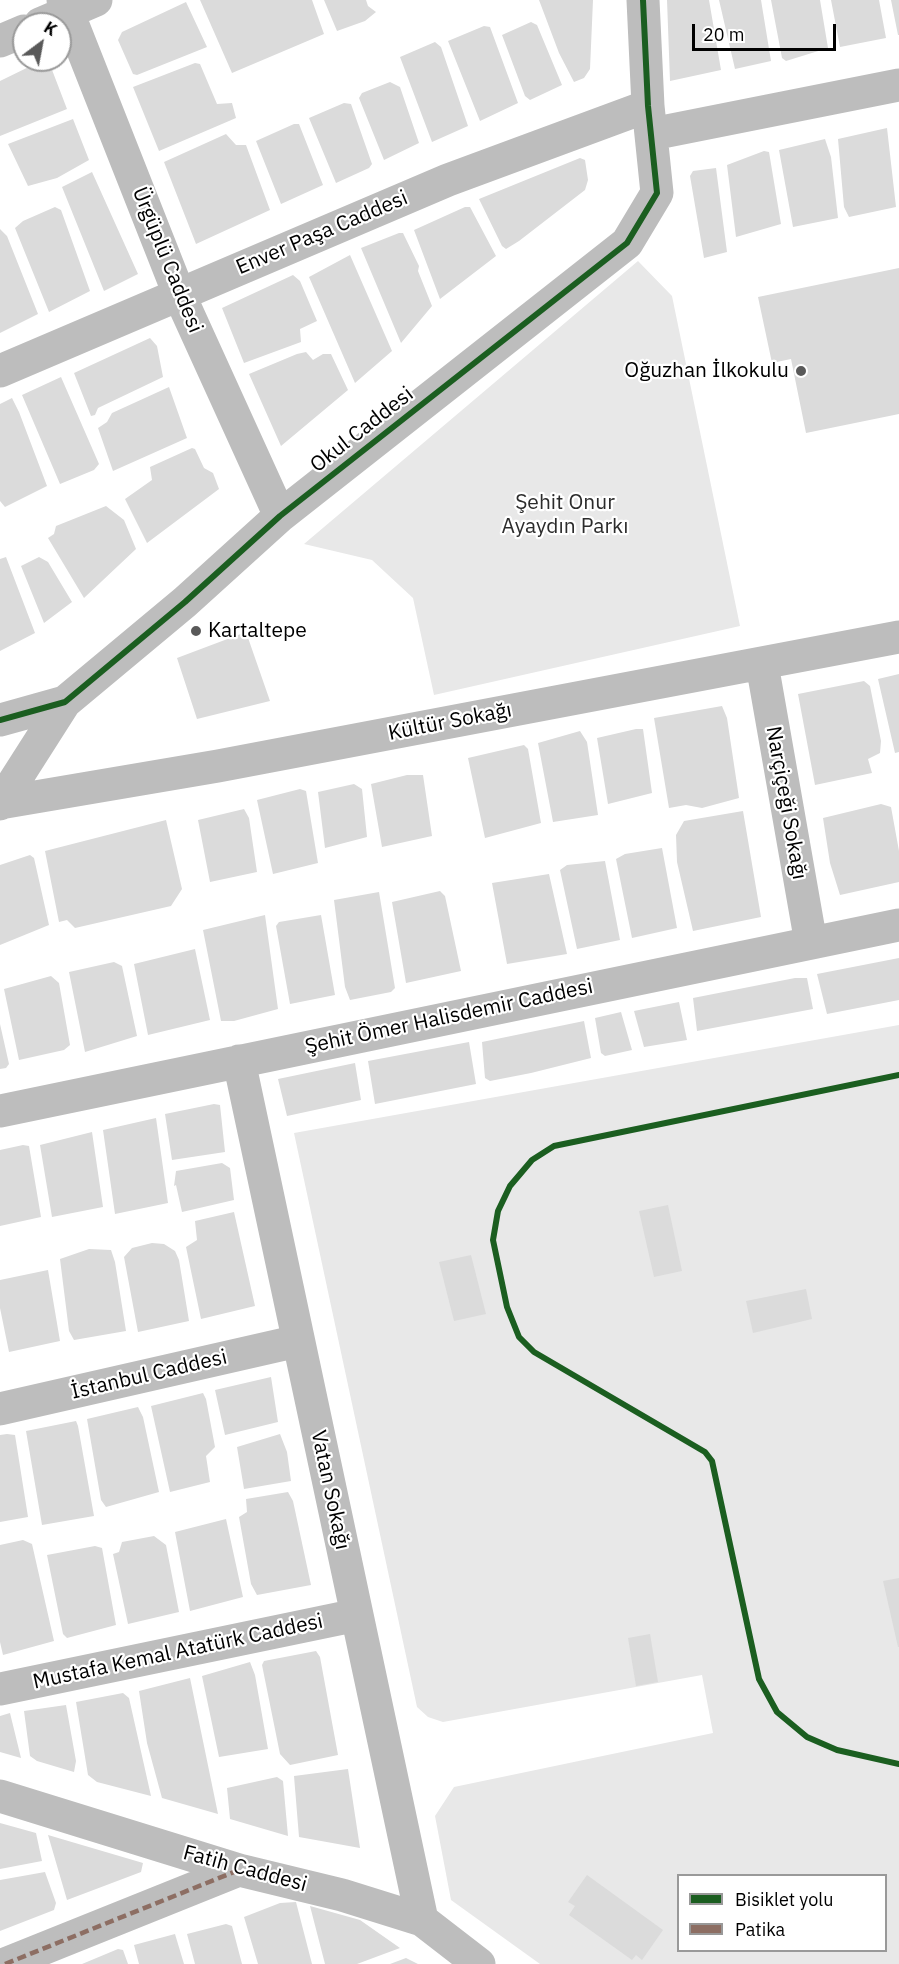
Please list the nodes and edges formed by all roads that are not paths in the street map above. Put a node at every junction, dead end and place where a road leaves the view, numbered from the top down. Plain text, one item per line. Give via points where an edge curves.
1 (643, 0) edge
2 (66, 9) edge
3 (899, 85) edge
4 (650, 120) junction
5 (179, 294) junction
6 (0, 371) edge
7 (280, 516) junction
8 (899, 637) edge
9 (762, 664) junction
10 (64, 702) junction
11 (0, 720) edge
12 (0, 803) edge
13 (899, 925) edge
14 (811, 943) junction
15 (239, 1061) junction
16 (0, 1111) edge
17 (298, 1341) junction
18 (0, 1408) edge
19 (357, 1615) junction
20 (0, 1689) edge
21 (0, 1796) edge
22 (239, 1870) junction
23 (422, 1920) junction
24 (5, 1964) edge
25 (479, 1964) edge

1 - 4 street, Okul Caddesi
2 - 5 street, Ürgüplü Caddesi
3 - 4 street, Enver Paşa Caddesi
4 - 5 street, Enver Paşa Caddesi via 448,180
4 - 7 street, Okul Caddesi via 657,193 627,243
5 - 6 street, Enver Paşa Caddesi
5 - 7 street, Ürgüplü Caddesi
7 - 10 street, Okul Caddesi via 185,602
8 - 9 street, Kültür Sokağı
9 - 12 street, Kültür Sokağı
9 - 14 street, Narçiçeği Sokağı
10 - 11 street, Okul Caddesi
10 - 12 street, Kültür Sokağı
13 - 14 street, Şehit Ömer Halisdemir Caddesi
14 - 15 street, Şehit Ömer Halisdemir Caddesi
15 - 16 street, Şehit Ömer Halisdemir Caddesi
15 - 17 street, Vatan Sokağı
17 - 18 street, İstanbul Caddesi
17 - 19 street, Vatan Sokağı
19 - 20 street, Mustafa Kemal Atatürk Caddesi
19 - 23 street, Vatan Sokağı
21 - 22 street, Fatih Caddesi
22 - 23 street, Fatih Caddesi via 342,1895
22 - 24 street
23 - 25 street, Fatih Caddesi

